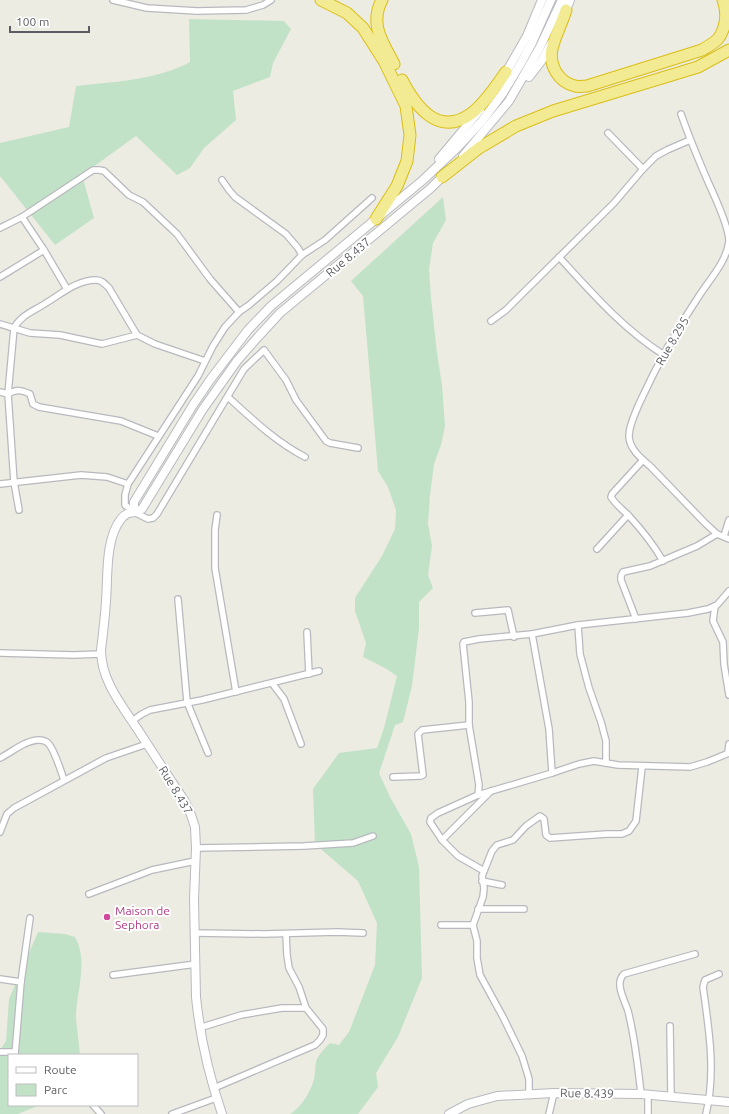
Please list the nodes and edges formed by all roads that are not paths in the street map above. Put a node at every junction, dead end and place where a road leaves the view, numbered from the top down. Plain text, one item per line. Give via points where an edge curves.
1 (113, 0) edge
2 (271, 0) edge
3 (321, 0) edge
4 (382, 0) edge
5 (542, 0) edge
6 (551, 0) edge
7 (723, 0) edge
8 (566, 3) edge
9 (729, 50) edge
10 (506, 72) junction
11 (681, 114) dead end
12 (608, 133) dead end
13 (690, 140) junction
14 (643, 169) junction
15 (442, 178) junction
16 (222, 180) dead end
17 (422, 180) junction
18 (372, 198) dead end
19 (22, 217) junction
20 (376, 219) junction
21 (0, 228) edge
22 (44, 250) junction
23 (728, 252) edge
24 (302, 254) junction
25 (559, 257) junction
26 (0, 277) edge
27 (67, 289) junction
28 (239, 312) junction
29 (491, 321) dead end
30 (0, 324) edge
31 (14, 328) junction
32 (137, 335) junction
33 (664, 355) junction
34 (205, 360) junction
35 (0, 392) edge
36 (8, 394) junction
37 (228, 397) junction
38 (158, 436) junction
39 (358, 448) dead end
40 (305, 457) dead end
41 (643, 460) junction
42 (14, 482) junction
43 (0, 484) edge
44 (128, 484) junction
45 (18, 510) dead end
46 (134, 512) junction
47 (217, 515) dead end
48 (628, 515) junction
49 (729, 520) edge
50 (717, 534) junction
51 (726, 538) edge
52 (597, 549) dead end
53 (663, 561) junction
54 (729, 592) edge
55 (178, 598) dead end
56 (715, 606) junction
57 (475, 613) dead end
58 (636, 619) junction
59 (578, 625) junction
60 (307, 632) dead end
61 (532, 634) junction
62 (514, 637) junction
63 (0, 653) edge
64 (102, 654) junction
65 (319, 671) dead end
66 (309, 674) junction
67 (272, 683) junction
68 (236, 692) junction
69 (729, 695) edge
70 (187, 702) junction
71 (132, 721) junction
72 (469, 725) junction
73 (147, 744) junction
74 (301, 744) dead end
75 (729, 744) edge
76 (208, 753) dead end
77 (729, 753) edge
78 (0, 758) edge
79 (606, 763) junction
80 (642, 767) junction
81 (552, 773) junction
82 (394, 777) dead end
83 (64, 780) junction
84 (491, 791) junction
85 (478, 795) junction
86 (0, 832) edge
87 (373, 836) dead end
88 (442, 840) junction
89 (196, 848) junction
90 (195, 861) junction
91 (484, 871) junction
92 (482, 881) junction
93 (502, 884) dead end
94 (89, 894) dead end
95 (478, 909) junction
96 (524, 909) dead end
97 (30, 918) dead end
98 (441, 925) dead end
99 (473, 925) junction
100 (195, 933) junction
101 (364, 933) dead end
102 (286, 934) junction
103 (695, 954) dead end
104 (196, 964) junction
105 (719, 974) dead end
106 (113, 975) dead end
107 (0, 979) edge
108 (20, 982) junction
109 (306, 1008) junction
110 (670, 1026) dead end
111 (199, 1028) junction
112 (0, 1052) edge
113 (15, 1054) edge
114 (214, 1088) junction
115 (554, 1093) junction
116 (529, 1094) junction
117 (645, 1094) junction
118 (671, 1096) junction
119 (216, 1098) junction
120 (709, 1101) junction
121 (729, 1102) edge
122 (94, 1106) edge
123 (101, 1114) edge
124 (172, 1114) edge
125 (222, 1114) edge
126 (449, 1114) edge
127 (549, 1114) edge
128 (648, 1114) edge
129 (706, 1114) edge

1 - 2 street via 147,8 196,11 246,10
3 - 20 highway via 347,13 363,28 384,61 406,106 410,135 407,161 398,186
4 - 10 highway via 376,19 381,40 410,96 426,114 437,120 451,122 463,118 473,112
5 - 10 main road via 527,36
6 - 17 main road, Rue 8.437 via 532,43 503,93 458,148
7 - 8 highway via 726,14 724,27 717,40 702,50 587,86 565,82 558,76 553,65 552,50
8 - 15 main road, Rue 8.437 via 542,60 485,131
9 - 15 highway via 698,67 553,111 516,126 479,148
10 - 17 main road via 490,98
11 - 13 street, Rue 8.295
12 - 14 street
13 - 14 street via 656,156
13 - 23 street, Rue 8.295 via 723,217 729,240
14 - 25 street via 614,203
15 - 46 main road, Rue 8.437 via 280,313 220,384 142,509
16 - 24 street via 235,197 286,234
17 - 20 main road, Rue 8.437
18 - 24 street via 325,240
19 - 21 street
19 - 22 street
19 - 28 street via 93,170 104,172 129,195 143,202 177,234 210,280
20 - 46 main road, Rue 8.437 via 271,306 248,330 193,405 134,502
22 - 26 street
22 - 27 street
23 - 33 street, Rue 8.295
24 - 28 street via 277,281
25 - 29 street via 506,310
25 - 33 street via 631,331
27 - 31 street via 20,319
27 - 32 street via 96,280 103,282
28 - 34 street
30 - 31 street
31 - 32 street via 30,333 102,344
31 - 36 street
32 - 34 street via 155,344
33 - 41 street, Rue 8.295 via 636,411 629,436 632,447
34 - 38 street via 198,376
35 - 36 street
36 - 38 street via 16,390 23,391 30,394 33,404 39,407 121,421
36 - 42 street
37 - 39 street via 244,369 264,350 326,441
37 - 40 street via 274,438
37 - 46 street via 157,514 148,519
38 - 44 street
41 - 48 street via 611,497
41 - 50 street, Rue 8.295
42 - 43 street
42 - 44 street via 81,474 107,477
42 - 45 street
44 - 46 street via 125,505
46 - 64 main road, Rue 8.437 via 127,513 120,520 111,546
47 - 68 street via 215,568
48 - 52 street
48 - 53 street via 648,537
49 - 51 street
50 - 51 street, Rue 8.295
50 - 53 street
53 - 58 street via 623,572 621,576
54 - 56 street
55 - 70 street
56 - 58 street via 688,613
56 - 69 street via 713,621 723,642
57 - 62 street via 508,610
58 - 59 street
59 - 61 street
59 - 79 street via 580,654 606,741
60 - 66 street
61 - 62 street
61 - 81 street via 549,729
62 - 72 street via 479,639 464,643
63 - 64 street via 74,656
64 - 71 main road, Rue 8.437 via 104,669 113,692
65 - 66 street
66 - 67 street
67 - 68 street
67 - 74 street via 284,699
68 - 70 street
70 - 71 street via 150,710
70 - 76 street
71 - 73 main road, Rue 8.437
72 - 82 street via 419,731 423,775
72 - 85 street
73 - 83 street via 106,758
73 - 89 main road, Rue 8.437 via 190,812 195,827
75 - 77 street
77 - 80 street via 690,767
78 - 83 street via 23,745 42,740 50,746
79 - 80 street
79 - 81 street via 594,761
80 - 91 street via 636,821 629,831 622,834 550,838 546,835 544,819 540,816 513,840 497,845 492,850
81 - 84 street
83 - 86 street via 14,808 7,814
84 - 85 street
84 - 88 street
85 - 88 street via 431,818 430,822
87 - 89 street via 353,843
88 - 91 street via 458,856
89 - 90 main road, Rue 8.437
90 - 94 street via 152,870
90 - 100 main road, Rue 8.437
91 - 92 street
92 - 93 street
92 - 95 street via 483,897
95 - 96 street
95 - 99 street
97 - 108 street
98 - 99 street
99 - 116 street via 480,975 522,1056 529,1079
100 - 102 street
100 - 104 main road, Rue 8.437
101 - 102 street
102 - 109 street via 288,962
103 - 117 street via 624,974 619,982 628,1011
104 - 106 street
104 - 111 main road, Rue 8.437
105 - 120 street via 705,980 703,988 711,1056
107 - 108 street
108 - 113 street
109 - 111 street via 282,1008 248,1014
109 - 114 street via 323,1029 323,1036 315,1045
110 - 118 street
111 - 114 main road, Rue 8.437
112 - 113 street
114 - 119 main road, Rue 8.437
115 - 116 main road, Rue 8.439
115 - 117 main road, Rue 8.439
115 - 127 street
116 - 126 main road, Rue 8.439 via 497,1096 468,1104
117 - 118 main road, Rue 8.439
117 - 128 street
118 - 120 main road, Rue 8.439
119 - 124 street
119 - 125 main road, Rue 8.437
120 - 121 main road, Rue 8.439
120 - 129 street
122 - 123 street

